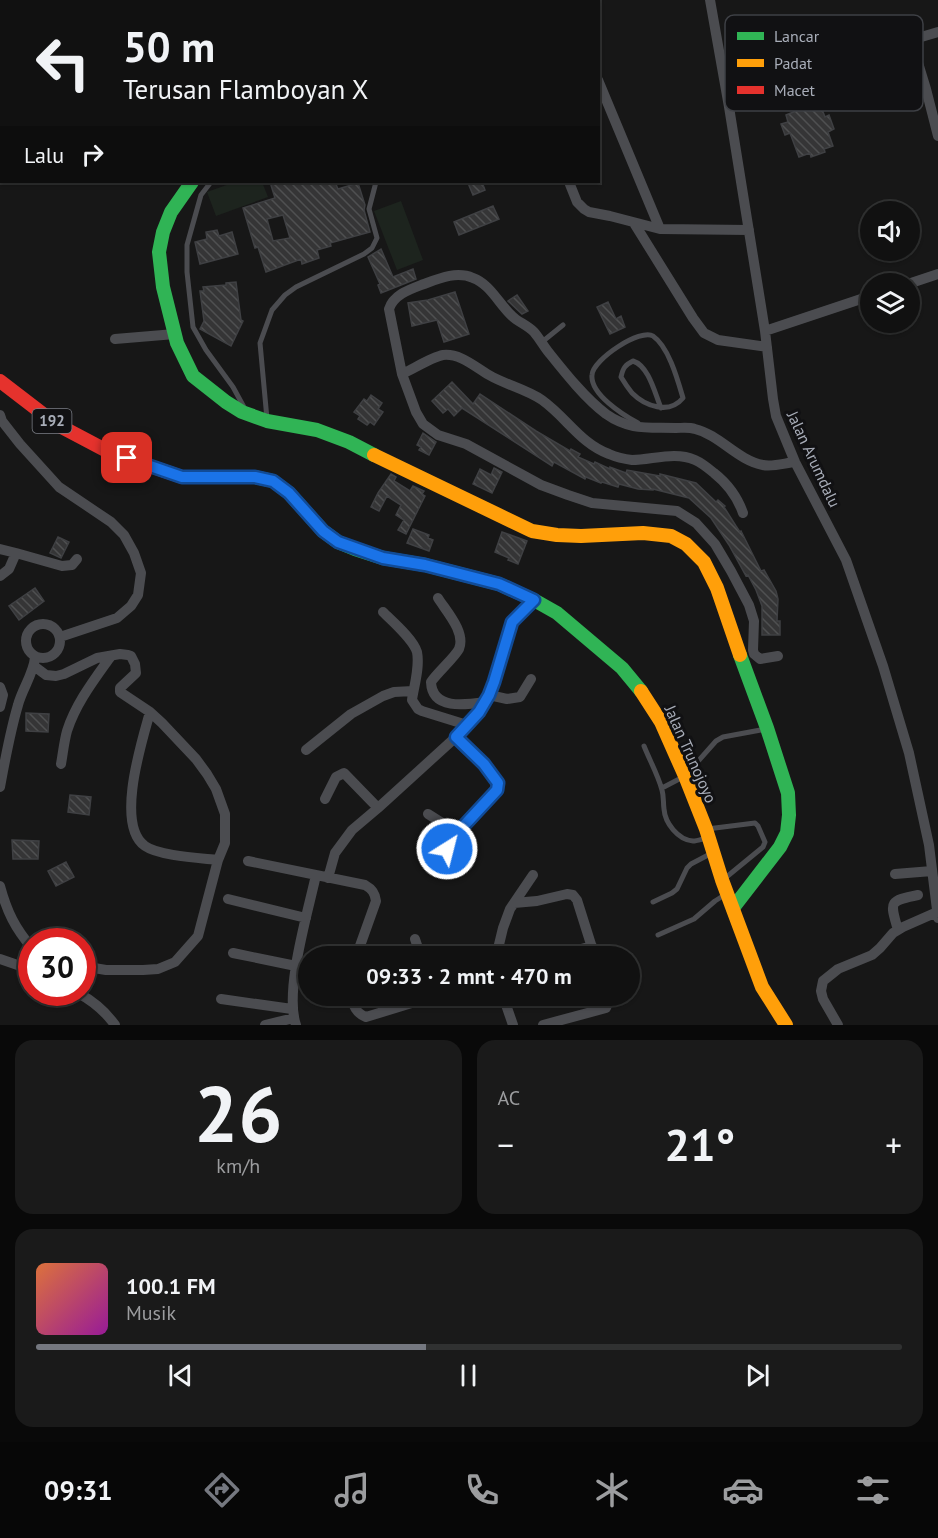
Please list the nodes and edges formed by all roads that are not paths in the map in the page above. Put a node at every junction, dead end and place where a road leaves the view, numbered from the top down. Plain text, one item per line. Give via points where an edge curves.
1 (710, 0) edge
2 (938, 32) edge
3 (923, 36) edge
4 (923, 79) edge
5 (600, 85) edge
6 (725, 85) edge
7 (729, 111) edge
8 (938, 135) edge
9 (191, 183) edge
10 (210, 183) edge
11 (376, 183) edge
12 (569, 183) edge
13 (634, 223) junction
14 (660, 229) junction
15 (749, 230) junction
16 (938, 274) edge
17 (920, 280) edge
18 (860, 299) edge
19 (563, 325) dead end
20 (765, 331) junction
21 (175, 334) junction
22 (115, 339) dead end
23 (542, 342) junction
24 (767, 347) junction
25 (402, 374) junction
26 (0, 381) edge
27 (662, 408) junction
28 (247, 414) junction
29 (0, 415) edge
30 (267, 421) junction
31 (647, 428) junction
32 (795, 462) junction
33 (743, 513) dead end
34 (0, 549) edge
35 (16, 553) junction
36 (76, 559) dead end
37 (0, 576) edge
38 (438, 598) dead end
39 (534, 600) junction
40 (383, 612) dead end
41 (60, 637) junction
42 (111, 656) junction
43 (778, 656) dead end
44 (34, 662) junction
45 (531, 679) dead end
46 (0, 687) edge
47 (413, 691) junction
48 (487, 699) junction
49 (0, 707) edge
50 (150, 712) junction
51 (468, 725) junction
52 (767, 728) junction
53 (456, 737) junction
54 (644, 746) dead end
55 (306, 750) dead end
56 (61, 764) dead end
57 (685, 776) junction
58 (0, 787) edge
59 (662, 788) junction
60 (325, 800) dead end
61 (378, 808) junction
62 (429, 814) dead end
63 (458, 832) junction
64 (707, 833) junction
65 (713, 852) junction
66 (218, 860) junction
67 (248, 861) dead end
68 (436, 866) dead end
69 (932, 871) junction
70 (533, 874) dead end
71 (895, 874) dead end
72 (316, 876) junction
73 (328, 878) junction
74 (0, 886) edge
75 (725, 887) junction
76 (918, 895) dead end
77 (228, 899) dead end
78 (653, 902) dead end
79 (513, 903) junction
80 (733, 908) junction
81 (937, 915) edge
82 (306, 918) junction
83 (898, 930) junction
84 (18, 932) edge
85 (658, 935) dead end
86 (415, 939) dead end
87 (361, 946) edge
88 (417, 946) edge
89 (499, 946) edge
90 (592, 946) edge
91 (233, 953) dead end
92 (0, 959) edge
93 (18, 965) edge
94 (296, 966) junction
95 (96, 968) edge
96 (221, 999) dead end
97 (96, 1004) edge
98 (354, 1006) edge
99 (402, 1006) edge
100 (506, 1006) edge
101 (607, 1006) edge
102 (294, 1017) edge
103 (115, 1025) edge
104 (265, 1025) edge
105 (513, 1025) edge
106 (543, 1025) edge
107 (786, 1025) edge
108 (838, 1025) edge

1 - 6 street, Jalan Arumdalu
2 - 3 street
4 - 8 street
5 - 14 street
7 - 15 street, Jalan Arumdalu
9 - 21 street via 171,212 159,252
10 - 28 lane via 201,195 187,245 193,327
11 - 30 lane via 369,210 377,238 372,248 296,287 272,310 260,343
12 - 13 street via 584,209
13 - 14 street
13 - 24 street via 704,333 718,340
14 - 15 street
15 - 20 street, Jalan Arumdalu
16 - 17 street
18 - 20 street
19 - 23 lane
20 - 24 street, Jalan Arumdalu
21 - 22 street
21 - 28 street via 193,376
23 - 25 street via 513,318 482,282 455,275 413,288 390,305
23 - 31 street via 605,413 620,422
24 - 32 street, Jalan Arumdalu via 776,416
25 - 33 street via 441,355 465,360 541,400 586,442 608,454 634,460 693,458 732,491
25 - 43 street via 419,418 438,435 466,444 567,495 592,503 677,511 696,523 715,544 749,605 754,621 754,654 760,659
26 - 39 street, Jalan Trunojoyo / 192 via 56,424 109,452 182,477 255,477 273,481 338,542 383,558 499,584
27 - 27 lane via 631,392 621,376 628,363 639,363 645,370
27 - 31 lane via 683,398 671,361 653,336 645,334 612,350 595,365 592,383 606,401
28 - 30 street
29 - 41 street via 59,487 124,535 141,573 138,595 117,618
30 - 52 street via 317,430 349,442 532,531 581,536 643,533 671,536 686,544 704,562 717,588
31 - 32 street via 694,429 762,465
32 - 69 street, Jalan Arumdalu via 846,560 883,666 909,753
34 - 35 street
35 - 36 street via 62,566 72,565
35 - 37 street via 9,569
38 - 48 street via 458,627 459,649 431,682 431,691 445,703 468,705
39 - 48 street via 512,622
39 - 57 street, Jalan Trunojoyo / 192 via 557,613 622,668 662,722
40 - 47 street via 412,642 417,653
41 - 44 street via 61,644 54,655
41 - 44 street via 52,626 33,627 26,646
42 - 44 street via 87,661 56,676 46,675
42 - 50 street via 131,657 136,674 120,692
42 - 56 street via 74,712
44 - 58 street via 18,704
45 - 48 street via 520,697
46 - 49 street
47 - 51 street via 411,700 418,709
47 - 55 street via 383,696 351,714
48 - 51 street
50 - 66 street via 196,759 216,789 226,828
50 - 66 street via 132,790 131,815 138,838 158,852
51 - 53 street
52 - 57 lane via 716,741
52 - 80 street via 788,793 787,833
53 - 61 street
53 - 63 street via 498,783 497,790
54 - 59 lane
57 - 59 lane
57 - 64 street, Jalan Trunojoyo / 192
59 - 64 lane via 667,823 679,836 694,841
60 - 61 street via 336,777 344,773
61 - 73 street via 344,840 335,853
62 - 63 street
63 - 68 street
64 - 65 street, Jalan Trunojoyo / 192
64 - 75 lane via 755,823 765,842
65 - 75 street, Jalan Trunojoyo / 192
65 - 78 lane via 687,868 677,889
66 - 95 street via 198,936 175,962 158,969
67 - 72 street
69 - 71 street
69 - 81 street, Jalan Arumdalu
70 - 79 street
72 - 73 street
72 - 82 street
73 - 87 street via 365,885 373,891 376,901
74 - 84 street
75 - 80 street, Jalan Trunojoyo / 192
75 - 85 lane via 694,919
76 - 83 street via 895,901
77 - 82 street
79 - 89 street
79 - 90 street via 573,895
80 - 107 street, Jalan Trunojoyo / 192 via 762,987
81 - 83 street
82 - 94 street
83 - 108 street via 872,955 838,969 823,981 823,999
86 - 88 street
91 - 94 street
92 - 93 street
94 - 102 street
96 - 102 street
97 - 103 street
98 - 99 street via 359,1015 366,1017
100 - 105 street
101 - 106 street
102 - 104 street

